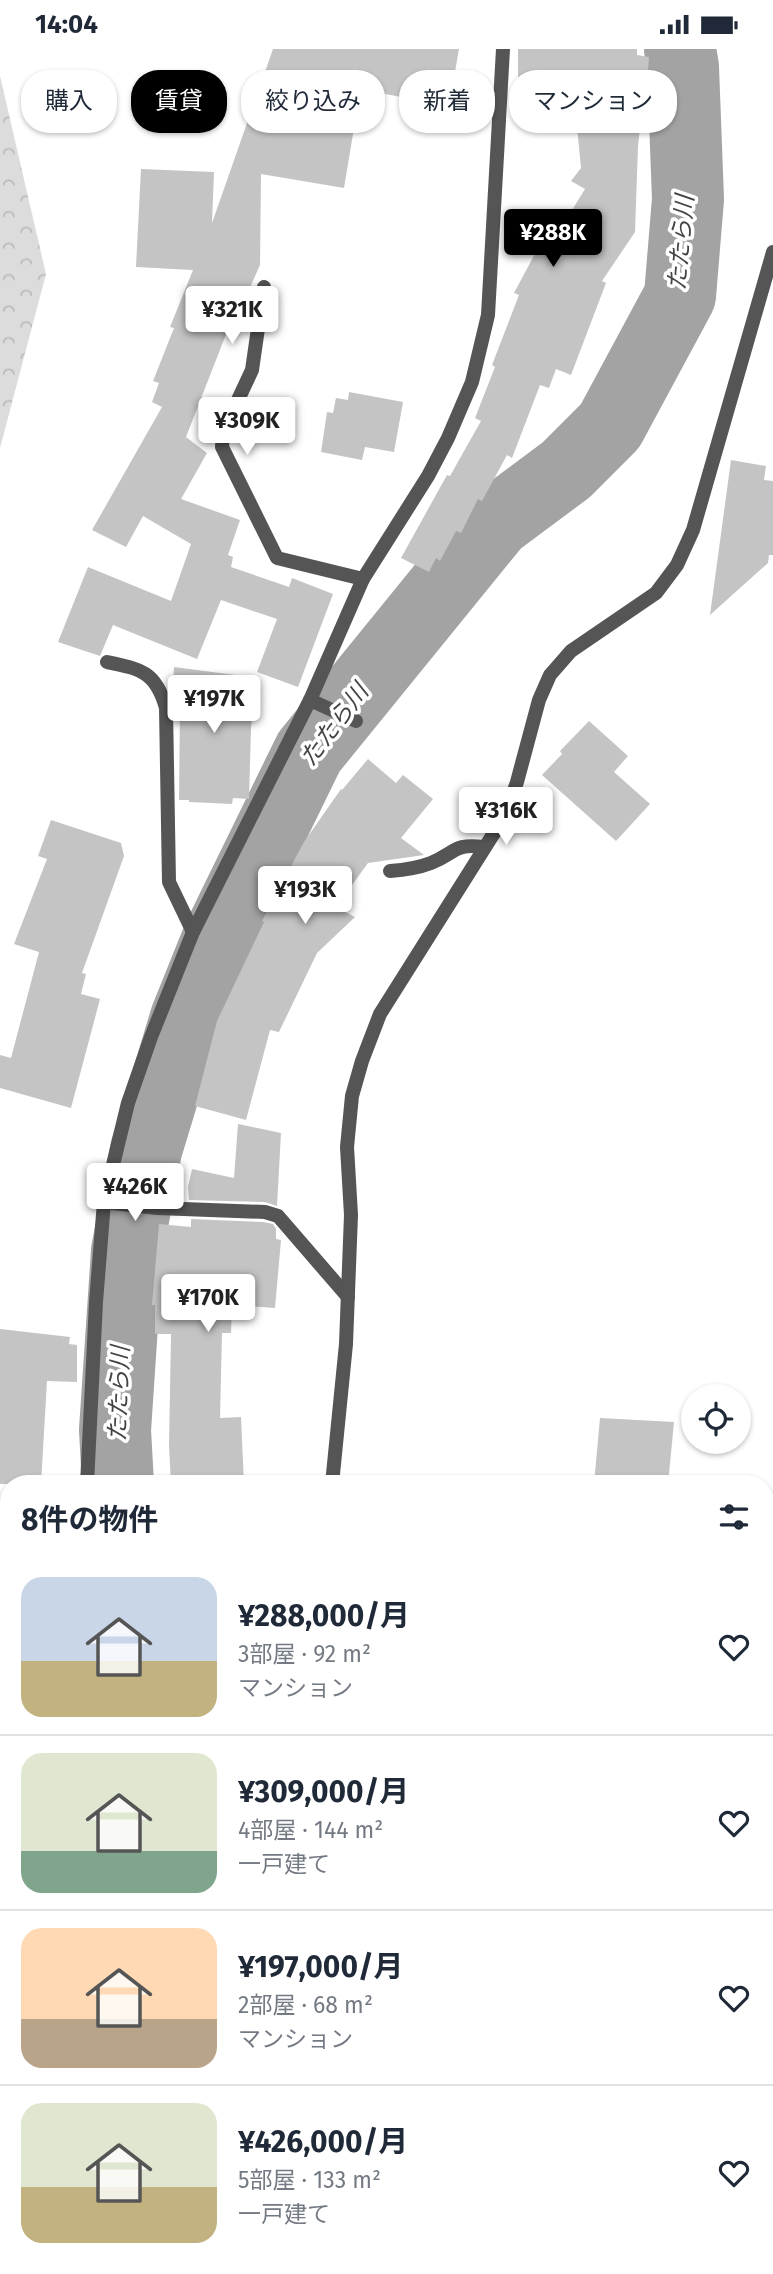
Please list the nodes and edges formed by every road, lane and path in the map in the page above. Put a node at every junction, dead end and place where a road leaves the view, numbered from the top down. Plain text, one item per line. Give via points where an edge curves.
1 (503, 49) edge
2 (773, 252) edge
3 (264, 287) dead end
4 (363, 579) junction
5 (107, 662) dead end
6 (315, 701) junction
7 (356, 721) dead end
8 (484, 847) junction
9 (390, 871) dead end
10 (193, 932) junction
11 (110, 1203) junction
12 (348, 1297) junction
13 (87, 1475) edge
14 (333, 1475) edge

1 - 4 street via 488,315 481,348 448,438
2 - 8 street via 692,530 677,565 656,593 571,651 550,675 506,814
3 - 4 street via 252,370 223,432 222,447 277,558
4 - 6 street
5 - 10 street via 151,676 161,689 166,708 169,882
6 - 7 street
6 - 10 street
8 - 9 street via 467,845 432,863
8 - 12 street via 380,1014 362,1061 352,1096 347,1147 351,1216
10 - 11 street via 139,1070 115,1153
11 - 12 street via 278,1216
11 - 13 street via 96,1303
12 - 14 street

